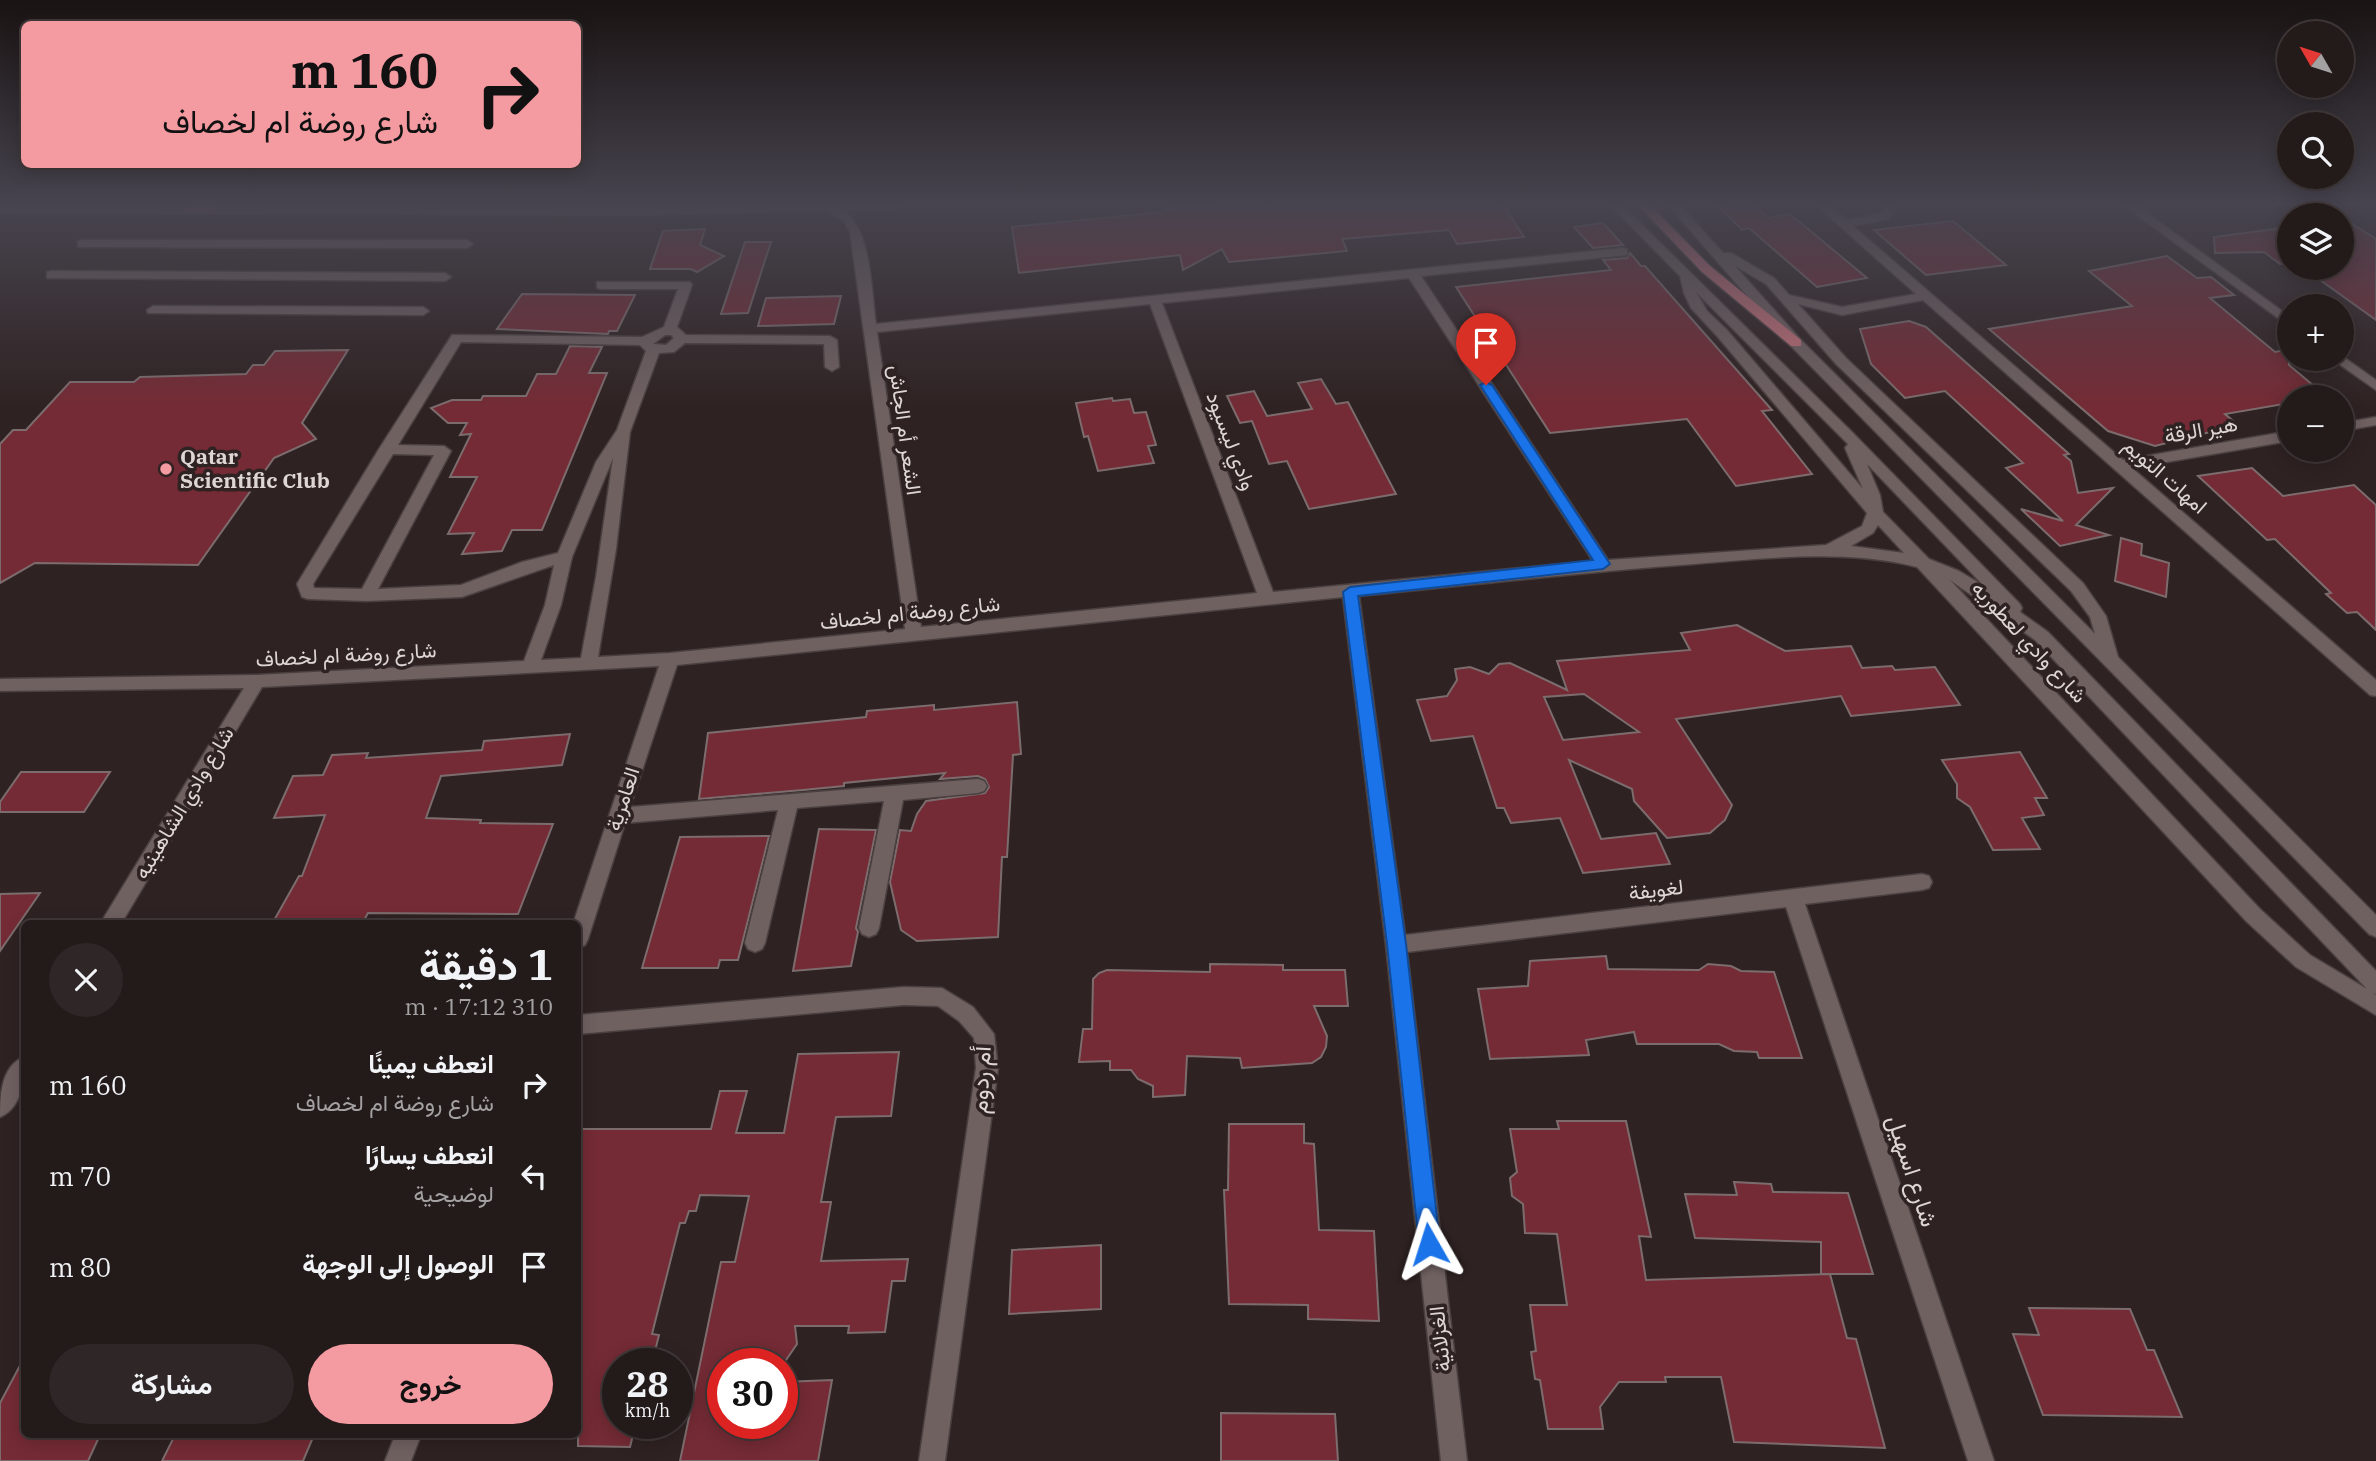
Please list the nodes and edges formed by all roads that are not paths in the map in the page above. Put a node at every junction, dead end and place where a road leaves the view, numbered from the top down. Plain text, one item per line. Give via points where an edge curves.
1 (862, 273) edge
2 (1421, 273) edge
3 (1711, 273) edge
4 (1736, 273) edge
5 (1759, 273) edge
6 (1898, 273) edge
7 (2222, 273) edge
8 (1413, 274) junction
9 (51, 275) dead end
10 (1686, 275) joint
11 (445, 277) dead end
12 (601, 285) dead end
13 (1924, 296) junction
14 (1786, 298) junction
15 (1155, 300) junction
16 (153, 310) dead end
17 (423, 311) dead end
18 (1842, 311) junction
19 (2277, 313) edge
20 (869, 329) junction
21 (669, 330) junction
22 (1818, 338) junction
23 (682, 339) junction
24 (1796, 342) junction
25 (649, 346) junction
26 (832, 367) dead end
27 (2354, 370) edge
28 (2376, 386) edge
29 (2376, 421) edge
30 (2354, 425) edge
31 (624, 430) junction
32 (1847, 435) junction
33 (2277, 438) edge
34 (386, 449) junction
35 (2121, 466) junction
36 (1877, 515) junction
37 (1823, 550) junction
38 (564, 557) junction
39 (1923, 563) junction
40 (1603, 564) junction
41 (1350, 592) junction
42 (367, 595) junction
43 (1267, 598) junction
44 (914, 634) junction
45 (2042, 636) junction
46 (2110, 658) junction
47 (670, 659) junction
48 (588, 663) junction
49 (530, 667) junction
50 (257, 681) junction
51 (0, 685) edge
52 (2376, 690) edge
53 (978, 786) dead end
54 (895, 793) junction
55 (789, 802) junction
56 (618, 816) junction
57 (1922, 882) dead end
58 (1793, 897) junction
59 (112, 920) edge
60 (869, 928) dead end
61 (2376, 928) edge
62 (581, 930) edge
63 (755, 943) dead end
64 (1396, 944) junction
65 (2376, 985) edge
66 (2376, 1006) edge
67 (581, 1025) edge
68 (21, 1072) edge
69 (0, 1107) edge
70 (407, 1438) edge
71 (398, 1461) edge
72 (932, 1461) edge
73 (1454, 1461) edge
74 (1981, 1461) edge

1 - 20 street, الشعر أم الجاش
2 - 8 street
3 - 24 main road
4 - 24 street, شارع وادي لعطوريه
5 - 14 street, شارع وادي لعطوريه
6 - 13 street, امهات التويم
7 - 19 street
8 - 15 street
8 - 40 street
9 - 11 street
10 - 32 street, شارع وادي لعطوريه
10 - 36 street, شارع وادي لعطوريه via 1688,292 1702,315
12 - 21 street via 686,285
13 - 18 street
13 - 35 street, امهات التويم
14 - 18 street
14 - 22 street, شارع وادي لعطوريه
15 - 20 street
15 - 43 street, وادي ليسيود
16 - 17 street
18 - 22 street via 1826,323
20 - 44 street, الشعر أم الجاش
21 - 23 street
21 - 25 street via 654,333
22 - 46 street, شارع وادي لعطوريه via 2077,587 2098,616
23 - 25 street via 669,349
23 - 26 street via 830,340
24 - 46 street, شارع وادي لعطوريه
25 - 31 street
25 - 34 street via 457,338
27 - 28 street
29 - 30 street
31 - 38 street via 603,462
31 - 48 street via 607,570
32 - 36 street
32 - 45 street, شارع وادي لعطوريه
33 - 35 street, هير الرقة
34 - 42 street via 444,451
34 - 42 street via 305,584 309,593
35 - 52 street, امهات التويم
36 - 37 street, شارع روضة ام لخصاف via 1862,536
36 - 39 street, شارع وادي لعطوريه
37 - 39 street, شارع روضة ام لخصاف via 1876,553
37 - 40 street, شارع روضة ام لخصاف
38 - 42 street via 462,591
38 - 49 street via 553,605
39 - 45 street, شارع روضة ام لخصاف via 1964,582
39 - 66 street, شارع وادي لعطوريه via 2279,942
40 - 41 street, شارع روضة ام لخصاف
41 - 43 street, شارع روضة ام لخصاف
41 - 64 street, الغزلانية
43 - 44 street, شارع روضة ام لخصاف
44 - 47 street, شارع روضة ام لخصاف
45 - 65 street, شارع وادي لعطوريه
46 - 61 street, شارع وادي لعطوريه
47 - 48 street, شارع روضة ام لخصاف
47 - 56 street, العامرية
48 - 49 street, شارع روضة ام لخصاف
49 - 50 street, شارع روضة ام لخصاف
50 - 51 street, شارع روضة ام لخصاف
50 - 59 street, شارع وادي الشاهينيه
53 - 54 street
54 - 55 street
54 - 60 street
55 - 56 street
55 - 63 street
56 - 62 street, العامرية
57 - 58 street, لغويفة
58 - 64 street, لغويفة
58 - 74 street, شارع اسهيل
64 - 73 street, الغزلانية
67 - 72 street, أم ردوم via 904,996 942,997 984,1034 987,1069
68 - 69 street
70 - 71 street

